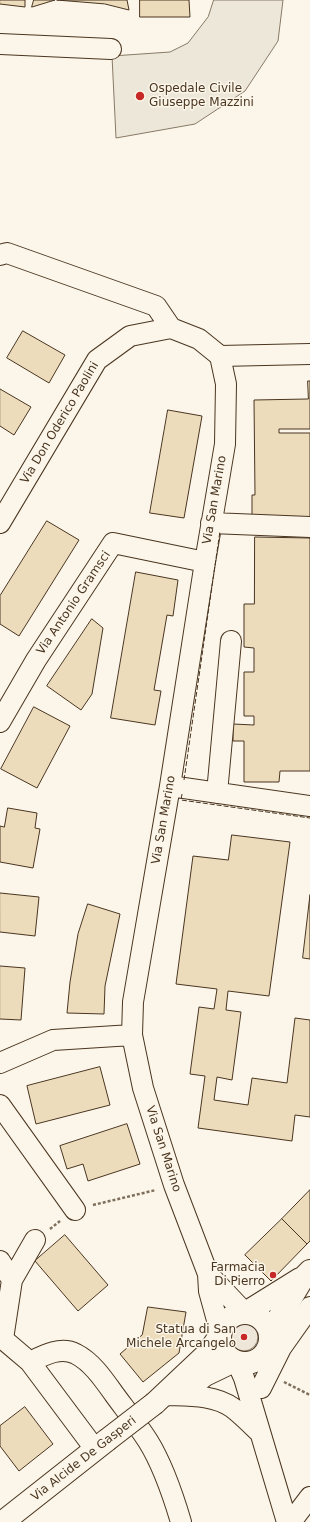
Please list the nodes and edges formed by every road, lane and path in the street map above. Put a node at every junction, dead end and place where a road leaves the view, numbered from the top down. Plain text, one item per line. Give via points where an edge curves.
1 (0, 44) edge
2 (111, 49) dead end
3 (0, 254) edge
4 (171, 328) junction
5 (310, 354) edge
6 (220, 356) junction
7 (0, 523) edge
8 (211, 523) junction
9 (310, 527) edge
10 (205, 562) junction
11 (231, 641) dead end
12 (0, 722) edge
13 (170, 786) junction
14 (217, 793) junction
15 (310, 806) edge
16 (132, 1035) junction
17 (0, 1063) edge
18 (0, 1105) edge
19 (174, 1185) junction
20 (75, 1210) junction
21 (35, 1240) joint
22 (0, 1261) edge
23 (208, 1274) junction
24 (306, 1274) edge
25 (12, 1280) junction
26 (310, 1307) edge
27 (245, 1312) junction
28 (220, 1334) junction
29 (2, 1338) edge
30 (269, 1341) junction
31 (236, 1361) junction
32 (30, 1362) junction
33 (265, 1382) junction
34 (310, 1395) edge
35 (159, 1399) junction
36 (258, 1431) junction
37 (101, 1445) junction
38 (310, 1497) edge
39 (3, 1522) edge
40 (181, 1522) edge
41 (286, 1522) edge
42 (291, 1522) edge

1 - 2 street
3 - 4 street via 7,252 156,306
4 - 6 street via 199,339
4 - 7 street, Via Don Oderico Paolini via 130,336 97,360
5 - 6 street
6 - 8 street, Via San Marino via 226,384 225,444
8 - 9 street
8 - 10 street, Via San Marino
10 - 12 street, Via Antonio Gramsci via 113,543 36,660
10 - 13 street, Via San Marino
11 - 14 street
13 - 14 street
13 - 16 street, Via San Marino via 133,1002
14 - 15 street
16 - 17 street via 53,1040
16 - 19 street, Via San Marino via 143,1088
18 - 20 street
19 - 20 path
19 - 23 street, Via San Marino
20 - 21 path
21 - 25 street
22 - 25 street
23 - 27 street, Via San Marino
23 - 28 street, Via San Marino via 209,1291
24 - 27 main road
24 - 30 main road
25 - 29 street
26 - 33 street via 281,1348
27 - 28 main road via 228,1319
27 - 30 main road via 262,1319
28 - 31 main road via 223,1351
28 - 35 main road, Via Alcide De Gasperi via 208,1353
29 - 32 street
30 - 31 main road via 256,1360 249,1363
30 - 33 street via 262,1373
31 - 35 main road, Via Alcide De Gasperi via 205,1375 189,1388
31 - 36 street via 244,1378
32 - 37 street
32 - 40 street via 51,1352 63,1351 76,1354 90,1365 148,1442 172,1491
33 - 34 path
33 - 36 street
35 - 36 street via 204,1396 220,1401
35 - 37 main road, Via Alcide De Gasperi, bridge
36 - 41 street
37 - 39 main road, Via Alcide De Gasperi
38 - 42 street

